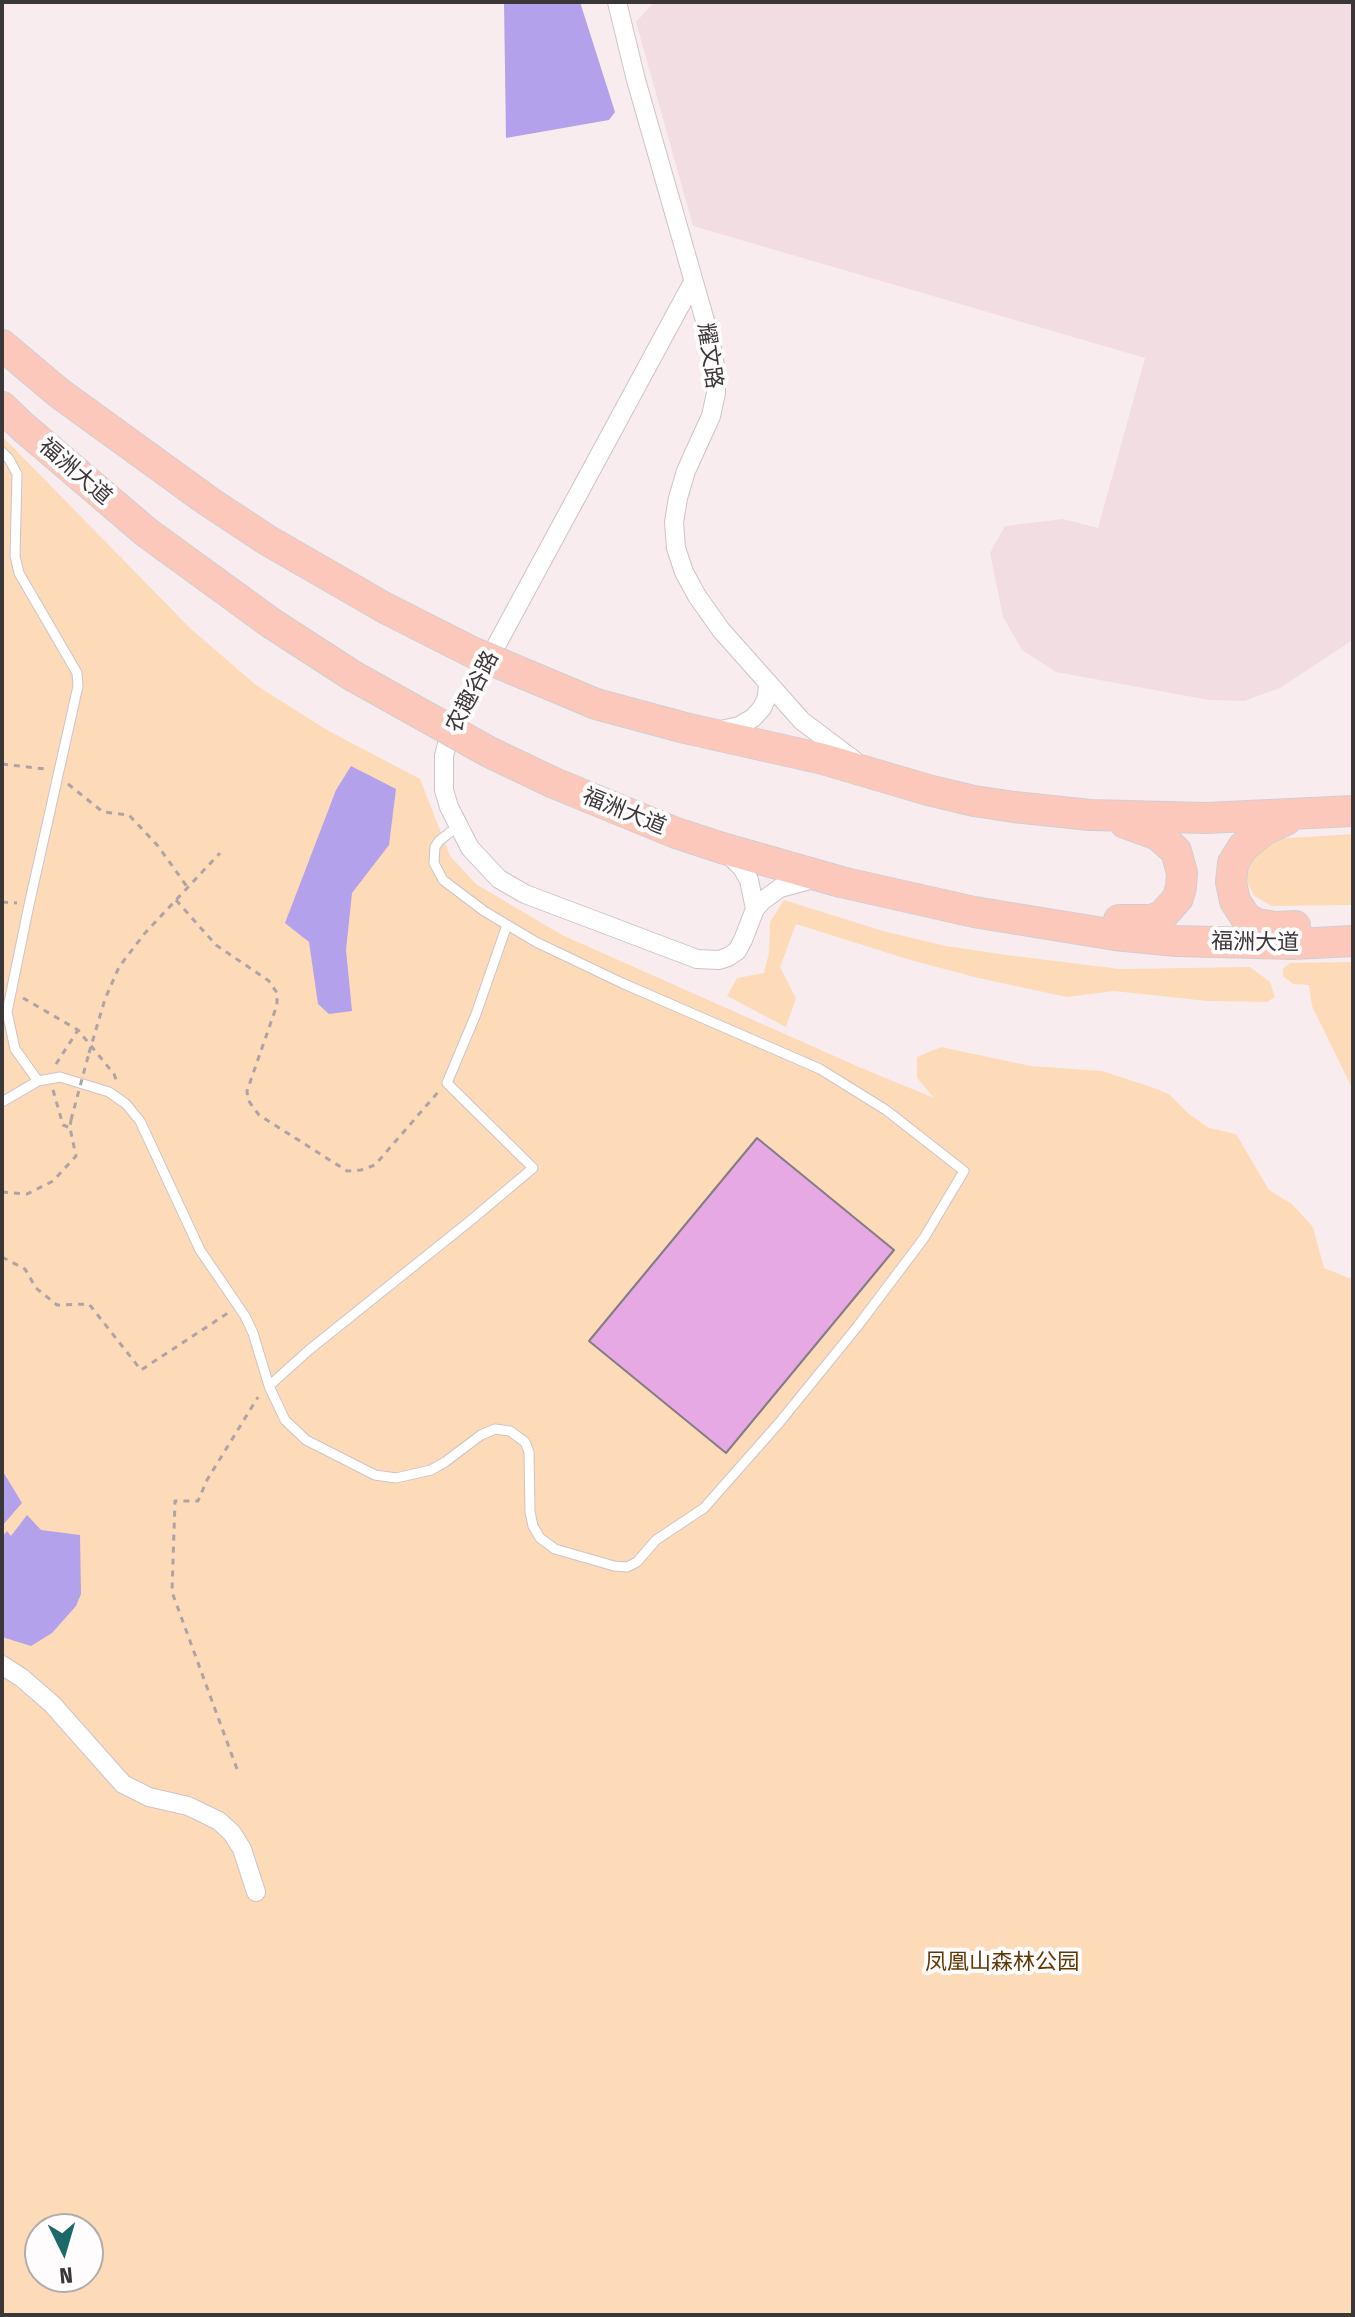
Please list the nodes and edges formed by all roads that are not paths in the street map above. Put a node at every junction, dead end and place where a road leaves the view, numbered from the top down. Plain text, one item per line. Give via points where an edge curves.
1 (617, 2) edge
2 (693, 282) junction
3 (2, 345) edge
4 (2, 407) edge
5 (2, 452) edge
6 (768, 684) junction
7 (705, 732) junction
8 (876, 775) junction
9 (1353, 811) edge
10 (1299, 814) junction
11 (1090, 815) junction
12 (458, 826) junction
13 (722, 848) junction
14 (826, 877) junction
15 (755, 909) junction
16 (974, 912) junction
17 (1353, 923) edge
18 (507, 925) junction
19 (1353, 941) edge
20 (38, 1081) junction
21 (2, 1102) edge
22 (269, 1386) junction
23 (2, 1665) edge
24 (256, 1892) dead end

1 - 2 street, 耀文路
2 - 6 street, 耀文路 via 710,338 716,393 678,498 676,548 697,596
2 - 12 street, 农趣谷路 via 449,736 444,790
3 - 7 main road, bridge via 122,441 267,540 385,608 472,652 596,704
4 - 13 main road, 福洲大道, bridge via 146,532 353,676 554,783
5 - 20 lane via 17,474 19,573 77,673 78,686 7,1012 15,1049
6 - 7 street via 767,697 753,718
6 - 8 street, 耀文路 via 802,721
7 - 8 main road
8 - 11 main road via 974,801
9 - 10 main road
10 - 11 main road
10 - 17 main road via 1264,830 1237,855 1231,872 1235,901 1257,924
11 - 16 main road via 1145,828 1176,851 1181,887 1163,915 1141,921
12 - 15 street, 农趣谷路 via 499,879 525,894 697,959 719,960 737,951
12 - 18 lane via 435,847 437,871
13 - 14 main road, 福洲大道
13 - 15 street via 749,880
14 - 15 street via 780,888
14 - 16 main road, 福洲大道
16 - 19 main road, 福洲大道 via 1176,941
18 - 22 lane via 447,1083 533,1168
18 - 22 lane via 622,983 820,1069 886,1110 964,1171 924,1238 779,1423 704,1508 627,1567 555,1549 540,1538 530,1512 529,1452 510,1431 495,1429 481,1435 431,1470 396,1478 375,1475 306,1440 285,1420
20 - 21 lane
20 - 22 lane via 71,1079 109,1092 140,1121 200,1250 253,1333
23 - 24 street via 52,1704 123,1784 219,1821 242,1849

